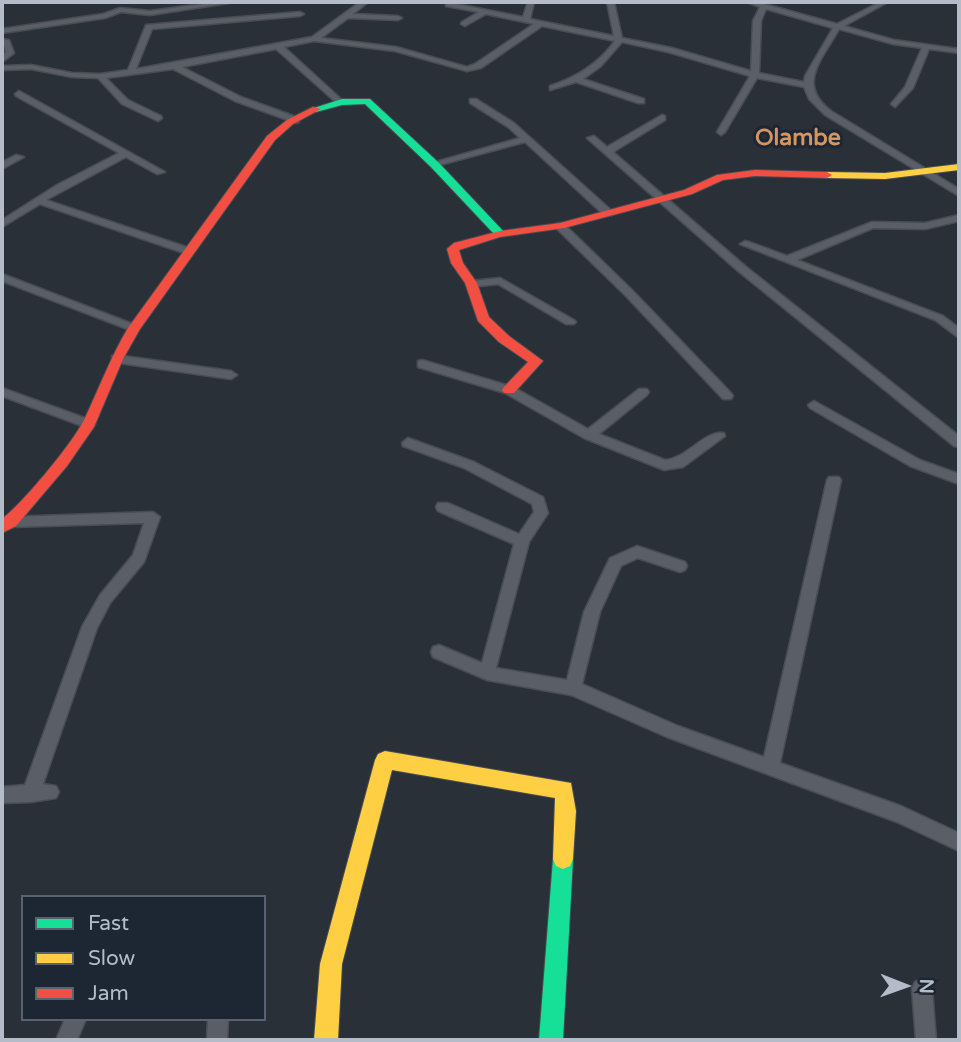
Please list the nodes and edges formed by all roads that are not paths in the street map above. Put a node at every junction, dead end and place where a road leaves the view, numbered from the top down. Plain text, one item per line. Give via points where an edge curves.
1 (231, 2) edge
2 (364, 2) edge
3 (531, 2) edge
4 (611, 2) edge
5 (750, 2) edge
6 (885, 2) edge
7 (449, 4) dead end
8 (465, 5) edge
9 (764, 6) junction
10 (483, 13) junction
11 (300, 14) dead end
12 (345, 16) junction
13 (398, 18) dead end
14 (526, 22) junction
15 (465, 24) dead end
16 (539, 24) junction
17 (837, 27) junction
18 (2, 32) edge
19 (314, 38) junction
20 (2, 41) edge
21 (619, 41) junction
22 (277, 45) junction
23 (927, 47) junction
24 (959, 51) edge
25 (2, 60) edge
26 (444, 62) junction
27 (174, 66) junction
28 (2, 68) edge
29 (434, 68) dead end
30 (131, 72) junction
31 (755, 75) junction
32 (100, 76) junction
33 (579, 80) junction
34 (807, 85) junction
35 (553, 88) dead end
36 (19, 94) dead end
37 (473, 101) dead end
38 (641, 101) dead end
39 (339, 102) junction
40 (895, 104) dead end
41 (158, 118) dead end
42 (662, 118) dead end
43 (296, 120) junction
44 (721, 132) dead end
45 (592, 138) dead end
46 (527, 139) junction
47 (608, 151) junction
48 (127, 153) junction
49 (19, 157) dead end
50 (435, 165) junction
51 (2, 166) edge
52 (959, 167) edge
53 (160, 172) dead end
54 (927, 172) junction
55 (959, 193) edge
56 (660, 200) junction
57 (40, 201) junction
58 (608, 213) junction
59 (959, 218) edge
60 (2, 224) edge
61 (560, 226) junction
62 (500, 234) junction
63 (746, 244) dead end
64 (188, 251) junction
65 (788, 260) junction
66 (2, 277) edge
67 (471, 284) junction
68 (570, 322) dead end
69 (134, 328) junction
70 (959, 334) edge
71 (116, 359) junction
72 (422, 364) dead end
73 (231, 374) dead end
74 (509, 390) junction
75 (2, 392) edge
76 (643, 393) dead end
77 (727, 396) dead end
78 (814, 405) dead end
79 (89, 424) junction
80 (589, 435) junction
81 (719, 436) dead end
82 (408, 443) dead end
83 (959, 443) edge
84 (959, 479) edge
85 (834, 480) dead end
86 (443, 507) dead end
87 (6, 525) edge
88 (522, 541) junction
89 (680, 566) dead end
90 (439, 652) dead end
91 (487, 673) junction
92 (573, 688) junction
93 (771, 768) junction
94 (50, 792) dead end
95 (31, 793) junction
96 (2, 795) edge
97 (959, 842) edge
98 (922, 989) dead end
99 (75, 1021) edge
100 (218, 1021) edge
101 (66, 1040) edge
102 (217, 1040) edge
103 (326, 1040) edge
104 (551, 1040) edge
105 (926, 1040) edge

1 - 18 street via 150,13 120,10
2 - 12 street
3 - 14 street
4 - 21 street
5 - 9 street
6 - 17 street
7 - 8 street
8 - 10 street
9 - 17 street
9 - 31 street via 757,20
10 - 14 street
10 - 15 street
11 - 30 street via 149,27
12 - 13 street
12 - 19 street
14 - 16 street
16 - 21 street
16 - 26 street via 474,68
17 - 23 street
17 - 34 street
19 - 22 street
19 - 26 street via 396,49
20 - 25 street via 10,53
21 - 31 street
21 - 33 street
22 - 27 street
22 - 39 street
23 - 24 street
23 - 40 street via 909,89
26 - 29 street
27 - 30 street
27 - 43 street via 238,99
28 - 32 street
30 - 32 street
31 - 34 street
31 - 44 street
32 - 41 street via 127,106
33 - 35 street
33 - 38 street
34 - 54 street via 812,99 828,114
36 - 48 street
37 - 46 street
39 - 43 street
39 - 50 street via 372,104
42 - 47 street
43 - 64 street via 271,138
45 - 47 street
46 - 50 street
46 - 58 street
47 - 56 street
48 - 53 street
48 - 57 street
49 - 51 street
50 - 62 street
52 - 54 street
54 - 55 street
54 - 56 street via 735,175
56 - 58 street
56 - 83 street
57 - 60 street
57 - 64 street
58 - 61 street
59 - 65 street via 925,226 872,225
61 - 62 street
61 - 77 street
62 - 67 street via 453,249
63 - 65 street
64 - 69 street
65 - 70 street via 939,318
66 - 69 street
67 - 68 street via 500,281
67 - 74 street via 478,310 494,330 536,361
69 - 71 street
71 - 73 street
71 - 79 street
72 - 74 street
74 - 80 street
75 - 79 street
76 - 80 street
78 - 84 street via 915,463
79 - 87 street
80 - 81 street via 671,466
82 - 88 street via 469,465 538,501 541,513
85 - 93 street
86 - 88 street
87 - 95 street via 153,517 139,558 105,598 90,627
88 - 91 street
89 - 92 street via 637,552 615,562 592,612
90 - 91 street
91 - 92 street
92 - 93 street
93 - 97 street via 901,815
94 - 95 street
95 - 96 street
98 - 105 street
99 - 101 street
100 - 102 street
103 - 104 street via 331,964 385,760 564,790

